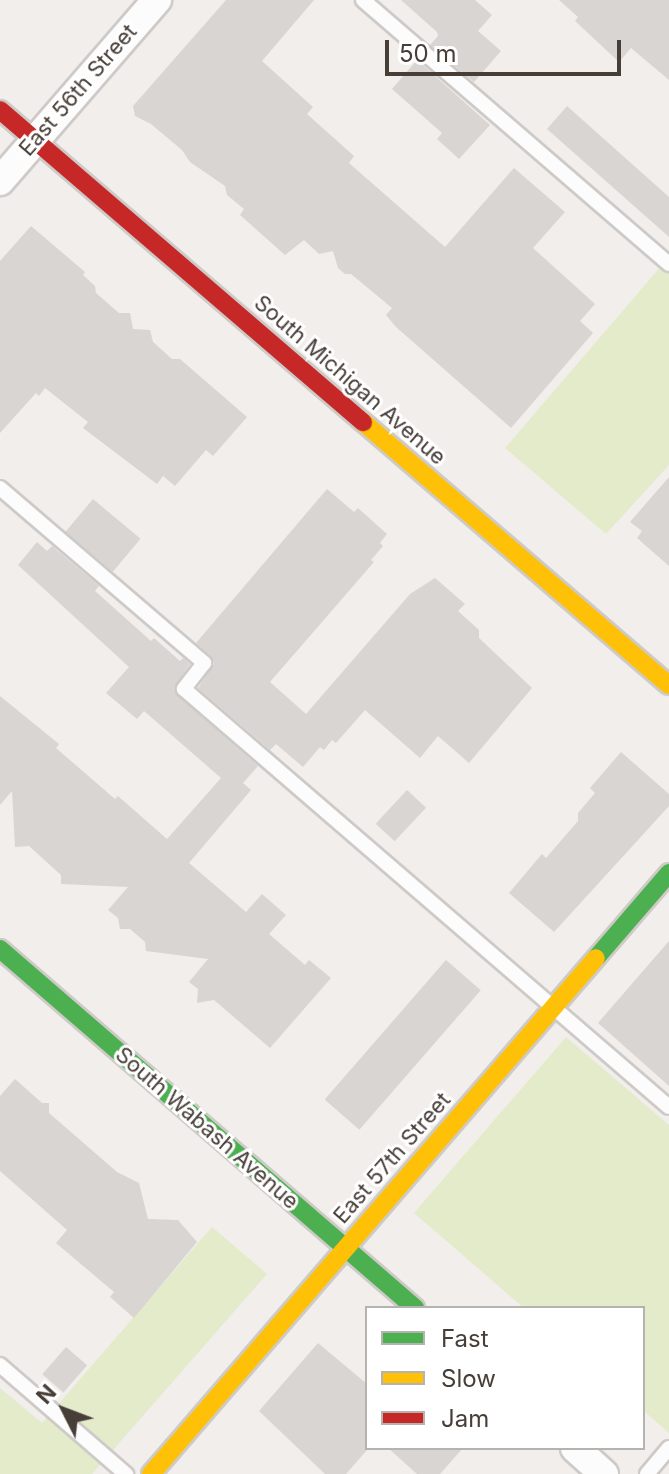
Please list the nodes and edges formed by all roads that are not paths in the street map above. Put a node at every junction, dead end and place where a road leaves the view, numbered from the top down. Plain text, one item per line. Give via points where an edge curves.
1 (157, 0) edge
2 (363, 0) edge
3 (0, 110) edge
4 (35, 141) junction
5 (0, 181) edge
6 (669, 264) edge
7 (0, 488) edge
8 (669, 685) edge
9 (669, 873) edge
10 (0, 949) edge
11 (554, 1007) junction
12 (669, 1107) edge
13 (346, 1248) junction
14 (413, 1306) edge
15 (0, 1365) edge
16 (669, 1448) edge
17 (577, 1450) edge
18 (126, 1474) edge
19 (151, 1474) edge
20 (604, 1474) edge
21 (647, 1474) edge

1 - 4 street, East 56th Street
2 - 6 lane
3 - 4 street, South Michigan Avenue
4 - 5 street, East 56th Street
4 - 8 street, South Michigan Avenue
7 - 11 lane via 204,663 184,689
9 - 11 street, East 57th Street
10 - 13 street, South Wabash Avenue
11 - 12 lane
11 - 13 street, East 57th Street
13 - 14 street, South Wabash Avenue
13 - 19 street, East 57th Street
15 - 18 lane
16 - 21 lane
17 - 20 street

